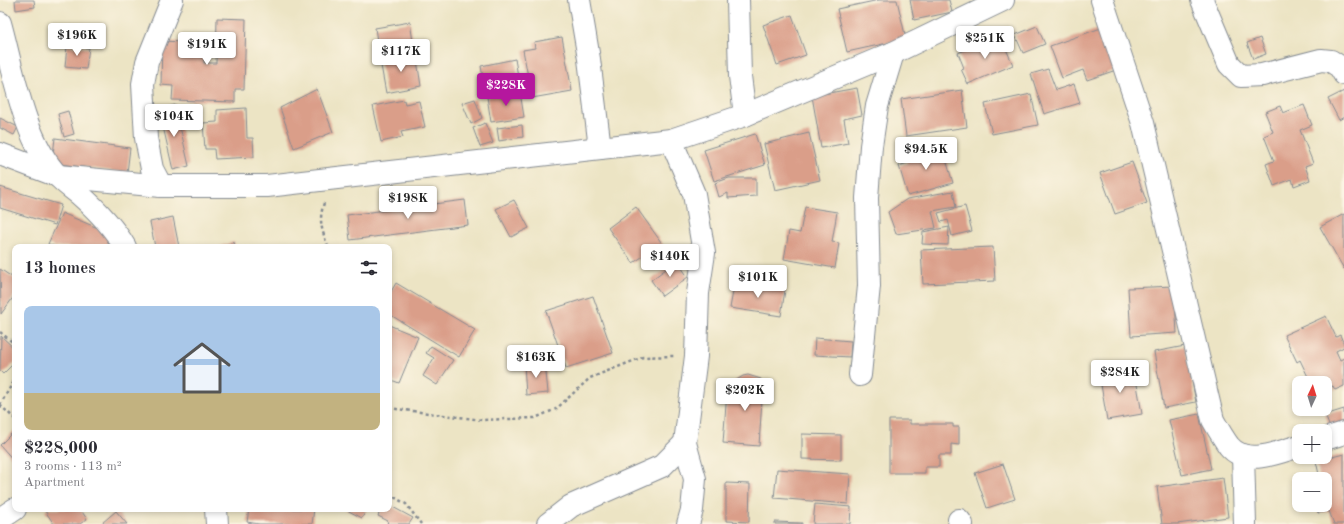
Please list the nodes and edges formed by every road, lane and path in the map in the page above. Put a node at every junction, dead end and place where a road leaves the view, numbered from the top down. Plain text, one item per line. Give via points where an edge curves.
1 (172, 0) edge
2 (579, 0) edge
3 (738, 0) edge
4 (1003, 0) edge
5 (1102, 0) edge
6 (1202, 0) edge
7 (0, 23) edge
8 (893, 53) junction
9 (1344, 74) edge
10 (745, 115) junction
11 (671, 140) junction
12 (600, 148) junction
13 (0, 154) edge
14 (58, 176) junction
15 (331, 179) junction
16 (161, 186) junction
17 (123, 244) edge
18 (327, 244) edge
19 (0, 332) edge
20 (12, 342) edge
21 (696, 356) junction
22 (860, 375) dead end
23 (12, 384) edge
24 (0, 405) edge
25 (392, 408) edge
26 (12, 415) edge
27 (1344, 433) edge
28 (1332, 437) edge
29 (685, 443) junction
30 (1292, 448) edge
31 (1243, 455) junction
32 (392, 496) edge
33 (12, 511) edge
34 (216, 512) edge
35 (0, 519) edge
36 (218, 524) edge
37 (421, 524) edge
38 (548, 524) edge
39 (688, 524) edge
40 (1245, 524) edge

1 - 16 street via 148,62 143,84 146,138 152,169
2 - 12 street
3 - 10 street via 740,76
4 - 8 street
5 - 31 street via 1143,122 1213,420 1230,447
6 - 9 street via 1229,64 1241,76 1262,75 1321,60 1331,61 1340,67
7 - 14 street via 20,98 38,148
8 - 10 street
8 - 22 street via 877,106 871,146 867,198 869,286
10 - 11 street
11 - 12 street
11 - 21 street via 694,194 704,253 698,293
12 - 15 street
13 - 14 street
14 - 16 street
14 - 17 street via 81,196 118,235
15 - 16 street via 267,186
15 - 18 path via 321,212 321,226
19 - 20 path
21 - 25 path via 643,357 590,378 556,408 535,418 482,420
21 - 29 street
23 - 24 path
24 - 26 path
27 - 28 street
29 - 38 street via 662,466 571,506
29 - 39 street via 695,479
30 - 31 street via 1263,457
31 - 40 street
32 - 37 path via 406,504
33 - 35 street
34 - 36 street

